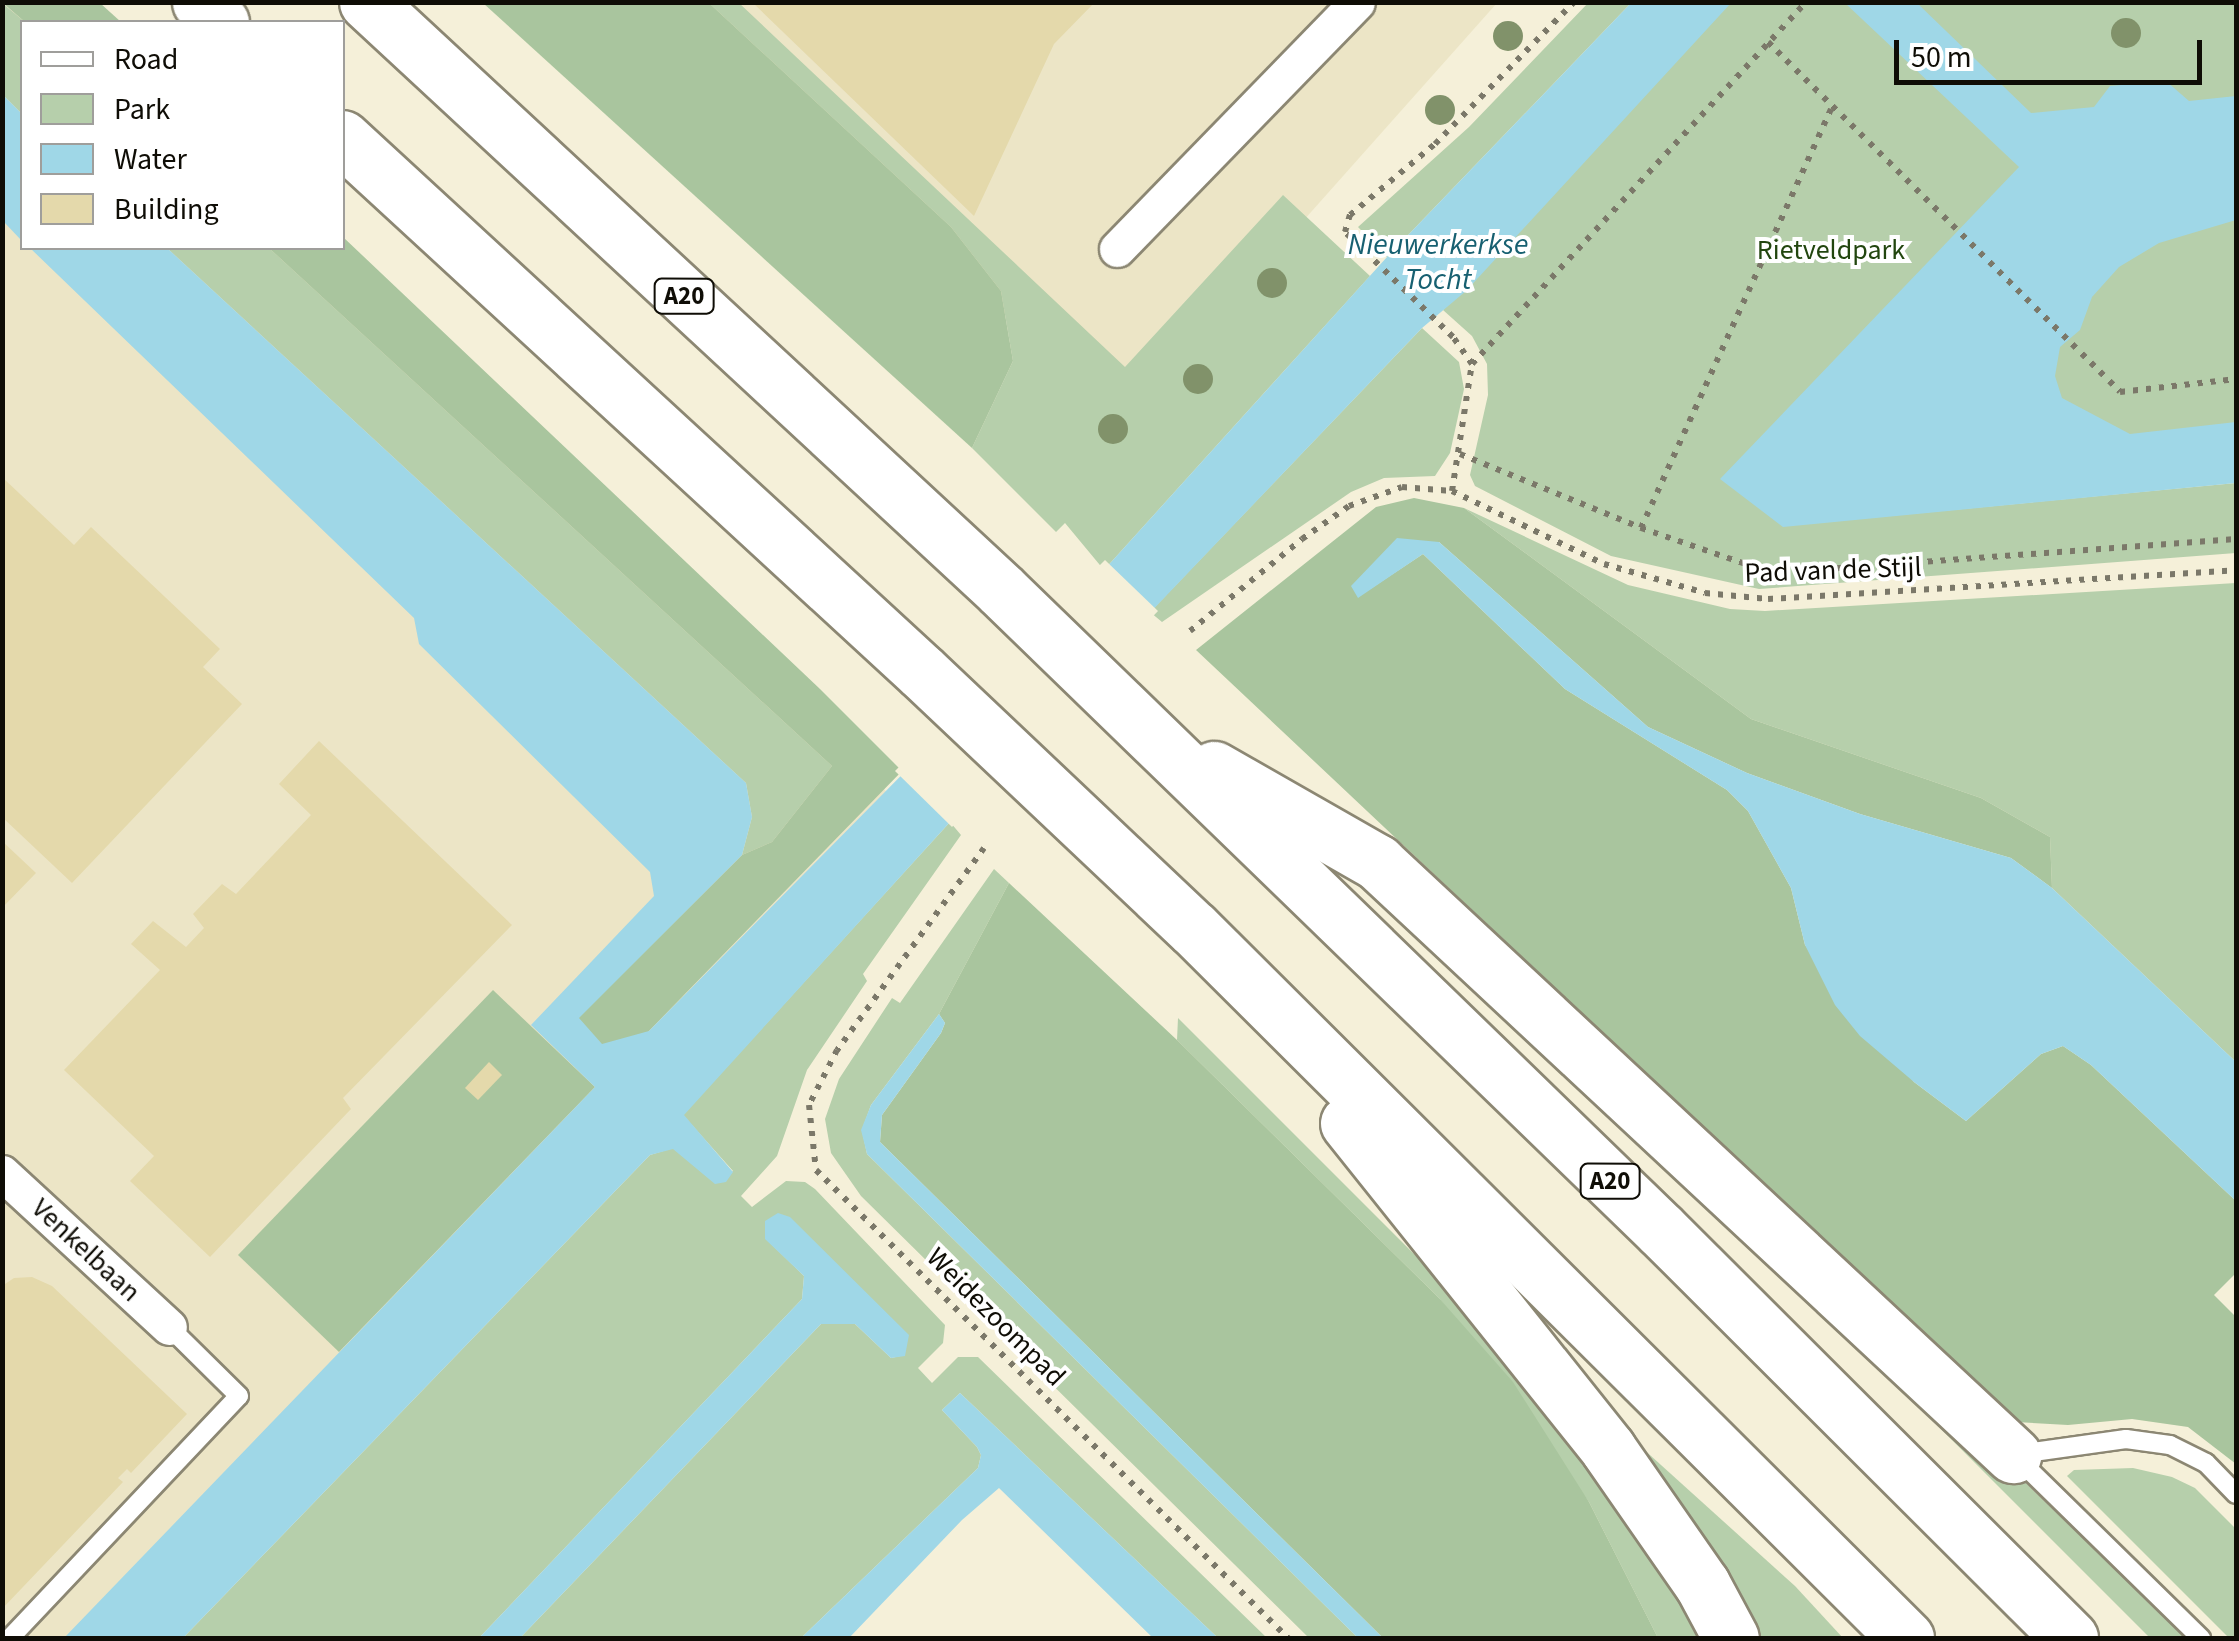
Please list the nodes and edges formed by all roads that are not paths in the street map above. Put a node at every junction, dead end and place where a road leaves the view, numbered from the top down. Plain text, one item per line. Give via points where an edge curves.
1 (200, 2) edge
2 (367, 2) edge
3 (1357, 2) edge
4 (219, 20) edge
5 (345, 141) edge
6 (1117, 249) dead end
7 (1144, 730) junction
8 (1194, 930) junction
9 (2, 1173) edge
10 (169, 1327) joint
11 (2013, 1455) junction
12 (2236, 1494) edge
13 (10, 1638) edge
14 (1730, 1638) edge
15 (1906, 1638) edge
16 (2070, 1638) edge
17 (2200, 1638) edge

1 - 4 highway
2 - 7 highway, A20
3 - 6 street
5 - 8 highway
7 - 11 highway, A20 via 1377,862
7 - 16 highway, A20 via 1662,1230
8 - 14 highway via 1608,1448 1702,1584
8 - 15 highway
9 - 10 street, Venkelbaan
10 - 13 lane via 239,1396
11 - 12 lane via 2126,1440 2170,1445 2206,1464
11 - 17 lane, A20

